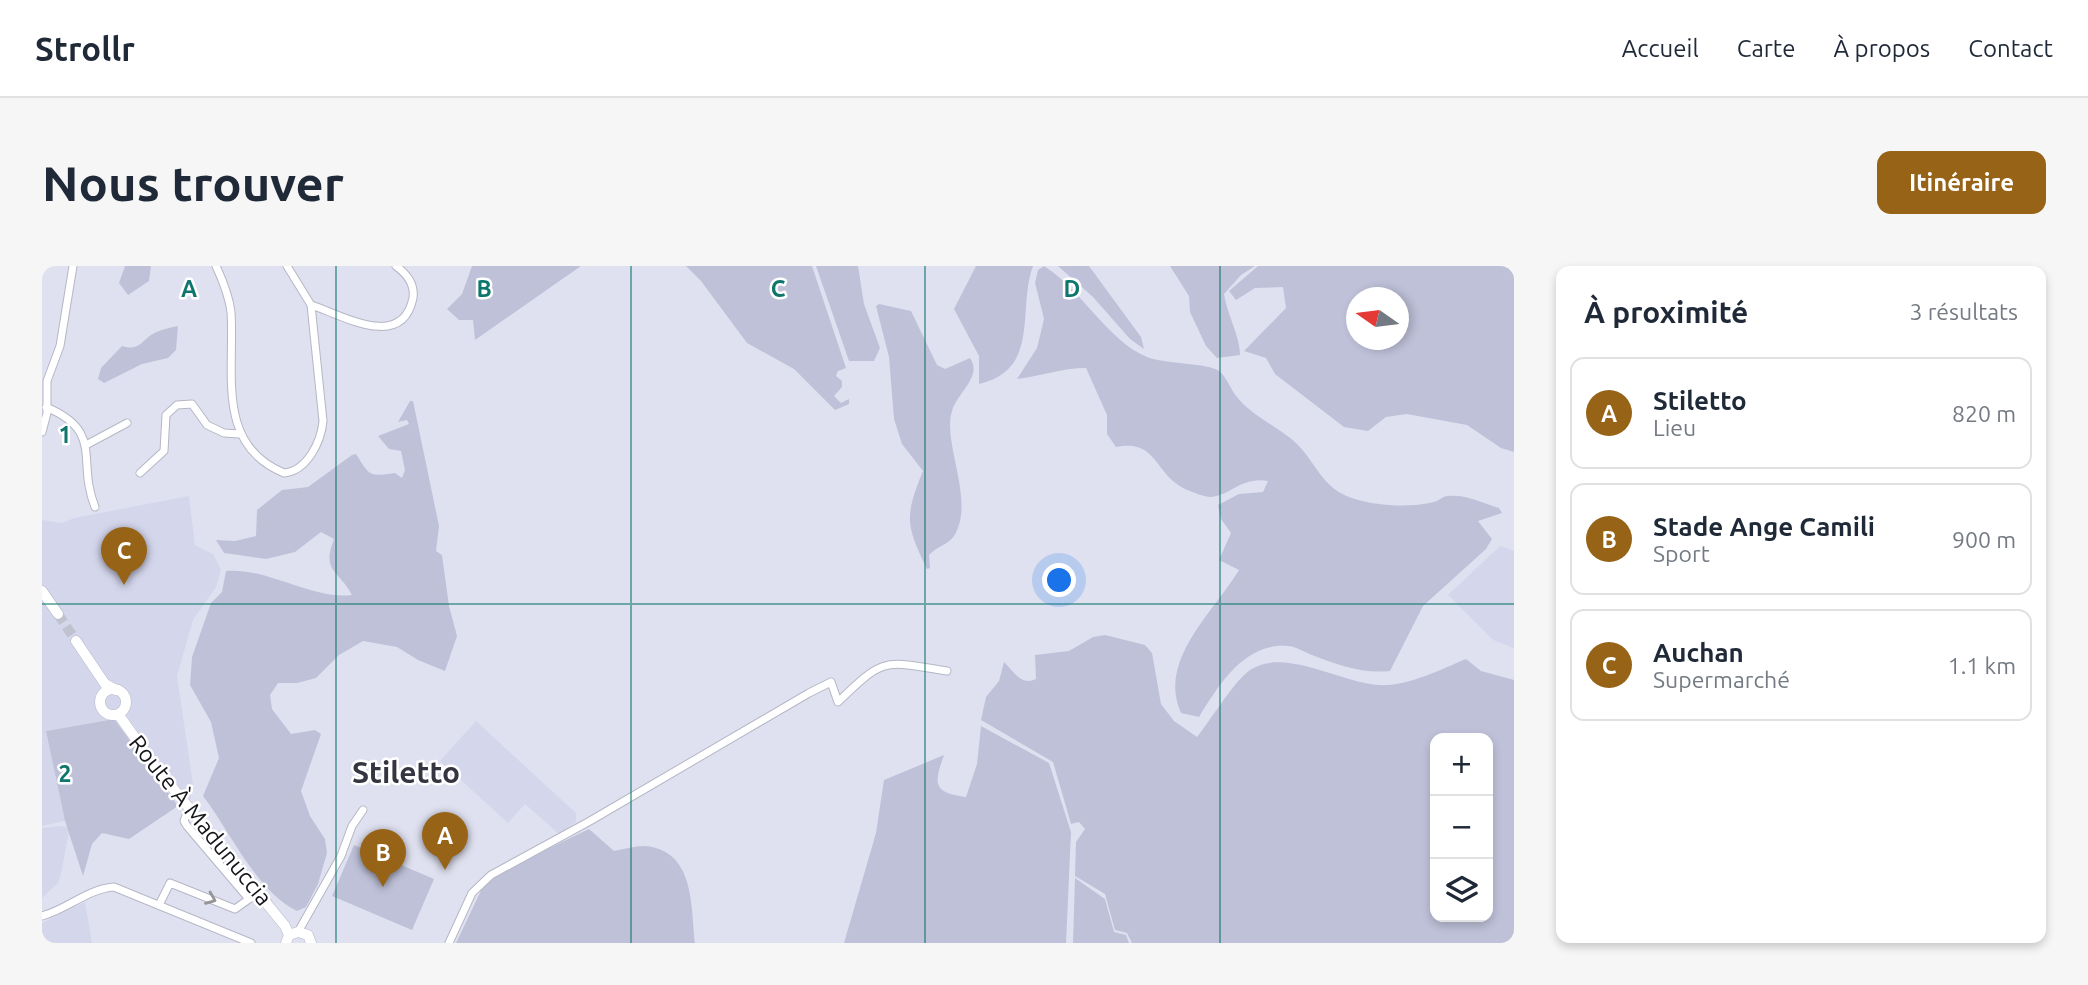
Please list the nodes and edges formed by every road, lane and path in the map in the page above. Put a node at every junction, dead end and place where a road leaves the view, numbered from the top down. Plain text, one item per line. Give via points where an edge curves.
1 (73, 266) edge
2 (216, 266) edge
3 (287, 266) edge
4 (396, 266) edge
5 (311, 305) junction
6 (46, 407) junction
7 (127, 423) dead end
8 (42, 432) edge
9 (239, 434) junction
10 (86, 445) junction
11 (140, 473) dead end
12 (94, 507) dead end
13 (42, 591) edge
14 (42, 601) edge
15 (947, 671) dead end
16 (116, 690) junction
17 (104, 692) junction
18 (118, 714) junction
19 (189, 808) junction
20 (363, 810) dead end
21 (259, 894) junction
22 (249, 899) junction
23 (159, 905) junction
24 (42, 916) edge
25 (293, 933) edge
26 (251, 943) edge
27 (311, 943) edge
28 (449, 943) edge

1 - 6 street via 60,346 47,381
2 - 9 street via 230,306 232,400
3 - 5 street
4 - 5 street via 410,279 414,295 405,317 398,321 364,326
5 - 9 street via 323,421 318,440 300,469 284,473 264,461
6 - 8 street
6 - 10 street via 71,419
7 - 10 street
9 - 11 street via 207,425 192,404 177,405 166,415 164,451
10 - 12 street
13 - 14 main road via 55,616
15 - 28 street via 892,662 869,672 838,702 831,682 809,693 491,875 472,893
16 - 17 main road
16 - 17 main road via 105,684 73,643
16 - 18 main road via 125,701
17 - 18 main road via 102,709 106,714
18 - 19 main road, Route À Madunuccia
19 - 21 main road, Route À Madunuccia
19 - 22 street via 184,821
20 - 25 street via 308,917
21 - 22 street
21 - 25 main road, Route À Madunuccia
23 -> 22 street via 170,883 235,909
23 - 24 street via 114,887 103,888
23 - 26 street
25 - 27 main road, Route À Madunuccia

